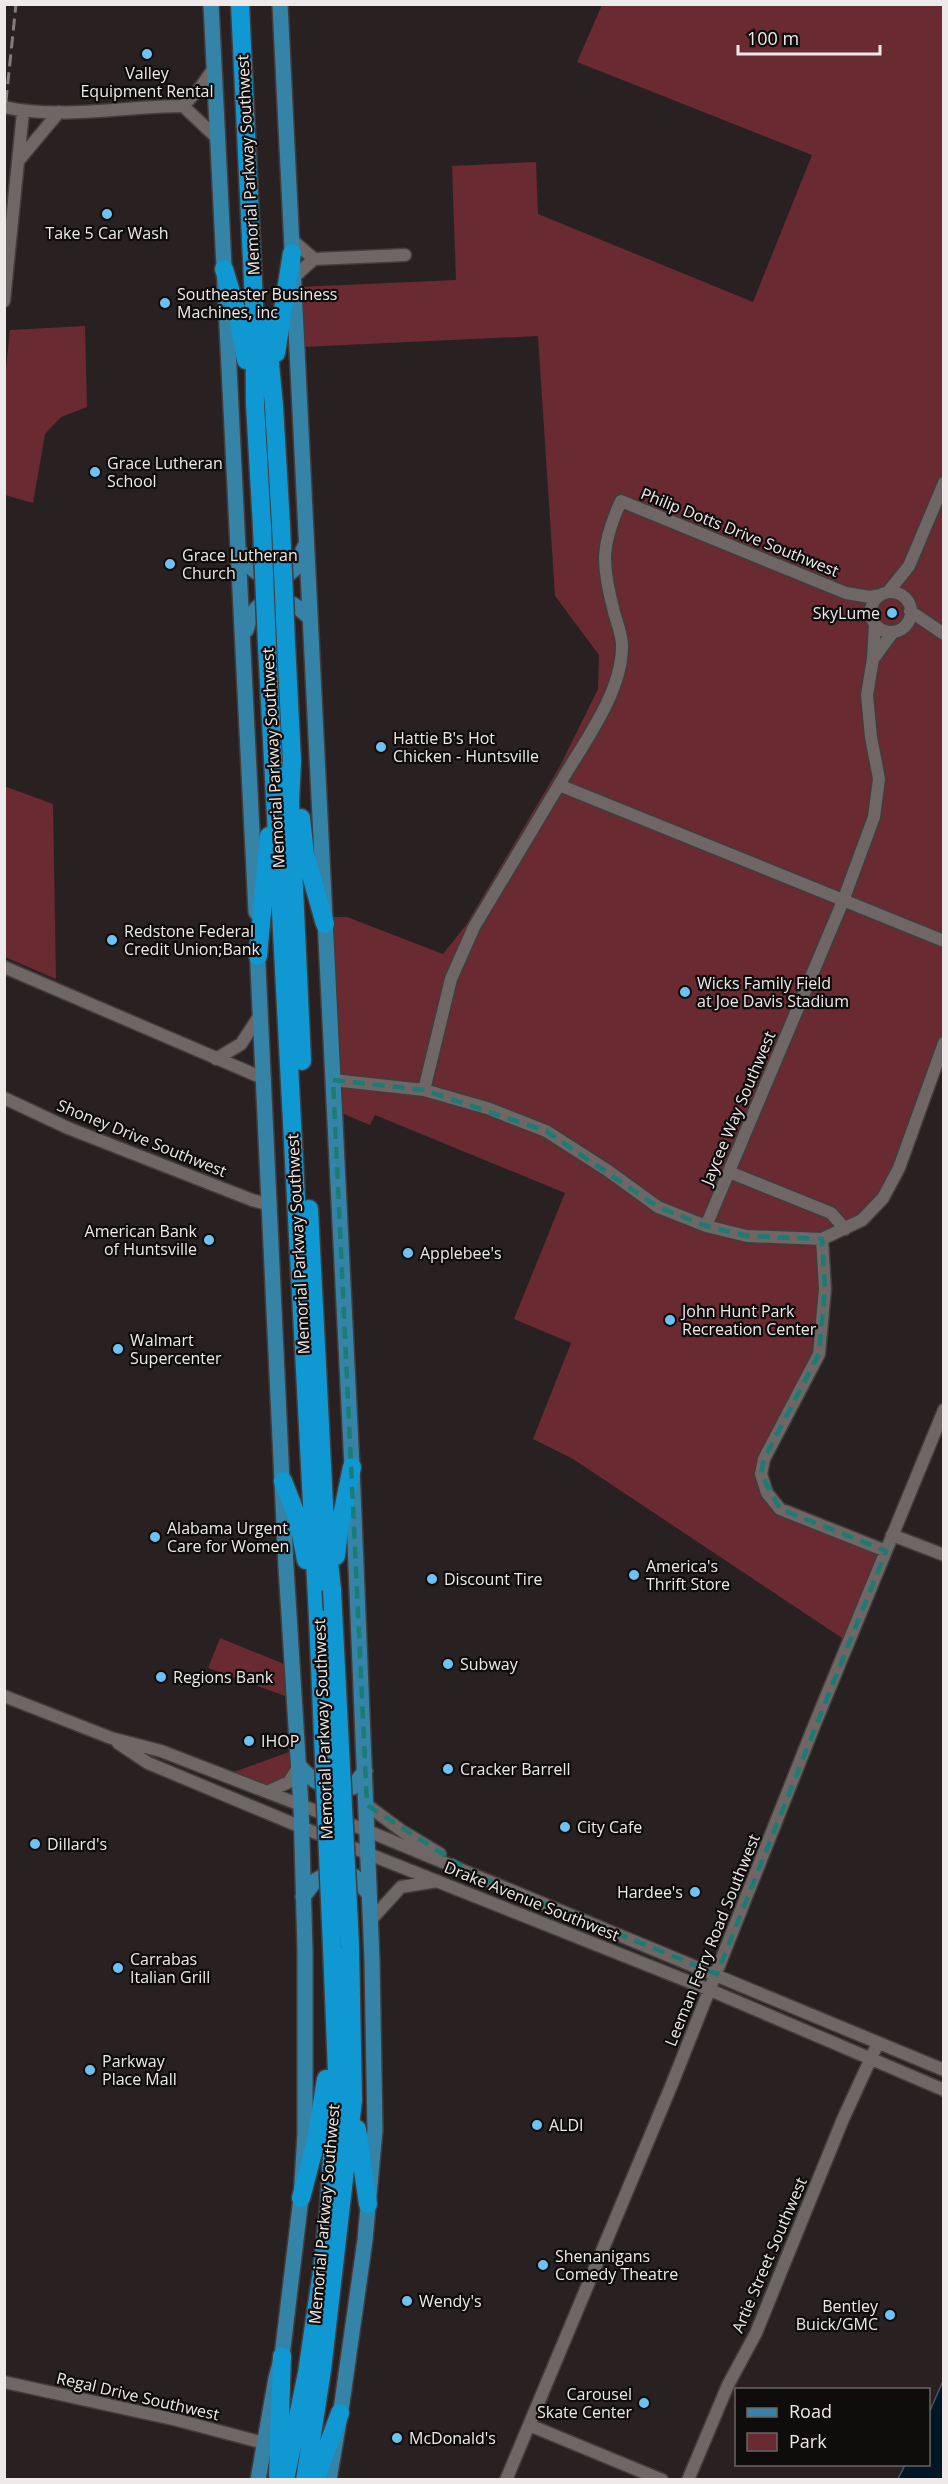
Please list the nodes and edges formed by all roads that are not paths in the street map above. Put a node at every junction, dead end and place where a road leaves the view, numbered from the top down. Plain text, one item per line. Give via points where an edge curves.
1 (211, 4) edge
2 (240, 4) edge
3 (252, 4) edge
4 (280, 4) edge
5 (214, 68) junction
6 (183, 106) junction
7 (4, 107) edge
8 (23, 112) junction
9 (58, 112) junction
10 (217, 138) junction
11 (18, 161) junction
12 (292, 247) junction
13 (405, 255) dead end
14 (314, 259) junction
15 (224, 269) junction
16 (294, 277) junction
17 (4, 301) edge
18 (273, 396) junction
19 (255, 404) junction
20 (944, 483) edge
21 (306, 542) junction
22 (238, 550) junction
23 (909, 566) junction
24 (846, 593) junction
25 (884, 594) junction
26 (910, 608) junction
27 (871, 611) junction
28 (310, 618) junction
29 (875, 624) junction
30 (898, 629) junction
31 (941, 633) edge
32 (243, 639) junction
33 (873, 659) junction
34 (292, 761) junction
35 (559, 785) junction
36 (275, 805) junction
37 (843, 901) junction
38 (325, 924) junction
39 (944, 941) edge
40 (258, 956) junction
41 (4, 967) edge
42 (260, 1014) junction
43 (944, 1043) edge
44 (216, 1059) junction
45 (265, 1079) junction
46 (333, 1080) junction
47 (424, 1090) junction
48 (4, 1098) edge
49 (729, 1172) junction
50 (270, 1205) junction
51 (706, 1226) junction
52 (845, 1229) junction
53 (822, 1239) junction
54 (944, 1410) edge
55 (352, 1467) junction
56 (283, 1481) junction
57 (892, 1535) junction
58 (886, 1551) junction
59 (944, 1555) edge
60 (332, 1590) junction
61 (318, 1618) junction
62 (4, 1696) edge
63 (111, 1738) junction
64 (173, 1756) junction
65 (155, 1766) junction
66 (298, 1766) junction
67 (365, 1772) junction
68 (267, 1792) junction
69 (367, 1805) junction
70 (301, 1806) junction
71 (301, 1827) junction
72 (368, 1831) junction
73 (368, 1853) junction
74 (477, 1876) junction
75 (438, 1881) junction
76 (369, 1894) junction
77 (303, 1898) junction
78 (583, 1919) junction
79 (370, 1922) junction
80 (616, 1932) junction
81 (576, 1936) junction
82 (341, 1946) junction
83 (609, 1949) junction
84 (717, 1974) junction
85 (710, 1990) junction
86 (878, 2043) junction
87 (872, 2060) junction
88 (944, 2070) edge
89 (944, 2090) edge
90 (353, 2100) junction
91 (301, 2198) junction
92 (368, 2204) junction
93 (282, 2356) junction
94 (4, 2382) edge
95 (340, 2413) junction
96 (529, 2425) junction
97 (264, 2443) junction
98 (258, 2480) edge
99 (278, 2480) edge
100 (285, 2480) edge
101 (305, 2480) edge
102 (315, 2480) edge
103 (329, 2480) edge
104 (506, 2480) edge
105 (662, 2480) edge
106 (688, 2480) edge

1 - 5 main road
2 - 19 highway, Memorial Parkway Southwest
3 - 18 highway, Memorial Parkway Southwest via 266,336
4 - 12 main road
5 - 6 street
5 - 10 main road
6 - 9 street
6 - 10 street
7 - 8 street
8 - 9 street
8 - 11 street
9 - 11 street
10 - 15 main road
11 - 17 street
12 - 14 street
12 - 16 main road
12 - 18 highway
13 - 14 street
14 - 16 street
15 - 19 highway via 237,312
15 - 22 main road
16 - 21 main road
18 - 34 highway, Memorial Parkway Southwest, bridge
19 - 36 highway, Memorial Parkway Southwest, bridge
20 - 23 street
21 - 22 main road via 298,564 291,572 278,576 256,574
21 - 28 main road
22 - 32 main road
23 - 25 street
23 - 26 street
24 - 25 street, Philip Dotts Drive Southwest via 870,597
24 - 27 street, Philip Dotts Drive Southwest
24 - 35 street, Philip Dotts Drive Southwest via 621,501 609,527 603,556 623,646 618,680
25 - 26 street via 901,595
25 - 27 street
26 - 30 street via 908,622
26 - 31 street
27 - 29 street
28 - 32 main road via 293,603 268,601 252,614
28 - 38 main road
29 - 30 street via 887,631
29 - 33 street, Jaycee Way Southwest
30 - 31 street
30 - 33 street, Jaycee Way Southwest
32 - 40 main road
33 - 37 street, Jaycee Way Southwest via 867,695 879,779 873,817
34 - 38 highway via 305,854
34 - 60 highway, Memorial Parkway Southwest via 293,894 325,1524
35 - 37 street
35 - 47 street via 474,927 451,979
36 - 40 highway via 268,839
36 - 61 highway, Memorial Parkway Southwest
37 - 39 street
37 - 49 street, Jaycee Way Southwest
38 - 46 main road
40 - 42 main road
41 - 44 street
42 - 44 street via 241,1044
42 - 45 main road
43 - 52 street via 894,1178 883,1198 862,1220
44 - 45 street
45 - 50 main road
46 - 47 street
46 - 55 main road
47 - 51 street via 487,1108 546,1131 658,1207
48 - 50 street, Shoney Drive Southwest via 68,1128
49 - 51 street, Jaycee Way Southwest
49 - 52 street via 831,1213
50 - 56 main road
51 - 53 street via 747,1236
52 - 53 street
53 - 58 street via 825,1289 819,1354 764,1459 761,1474 767,1492 780,1509
54 - 57 street, Leeman Ferry Road Southwest
55 - 60 highway
55 - 67 main road
56 - 61 highway via 298,1519
56 - 66 main road
57 - 58 street, Leeman Ferry Road Southwest
57 - 59 street
58 - 84 street, Leeman Ferry Road Southwest
60 - 82 highway, Memorial Parkway Southwest, bridge
61 - 82 highway, Memorial Parkway Southwest, bridge
62 - 63 street, Drake Avenue Southwest
63 - 64 street, Drake Avenue Southwest
63 - 65 street, Drake Avenue Southwest
64 - 65 street via 165,1756
64 - 68 street, Drake Avenue Southwest
65 - 71 street, Drake Avenue Southwest
66 - 67 main road via 310,1779 337,1790 353,1787
66 - 68 street via 290,1782
66 - 70 main road
67 - 69 main road
68 - 70 street, Drake Avenue Southwest
69 - 72 main road
69 - 74 street
70 - 71 main road
70 - 72 street, Drake Avenue Southwest
71 - 73 street, Drake Avenue Southwest
71 - 77 main road
72 - 73 main road
72 - 74 street, Drake Avenue Southwest
73 - 75 street, Drake Avenue Southwest
73 - 76 main road
74 - 78 street, Drake Avenue Southwest
75 - 79 street via 401,1887
75 - 81 street, Drake Avenue Southwest
76 - 77 main road via 354,1876 332,1871 315,1881
76 - 79 main road
77 - 91 main road via 306,2083
78 - 80 street, Drake Avenue Southwest
78 - 81 street
79 - 92 main road via 375,2130
80 - 83 street
80 - 84 street, Drake Avenue Southwest
81 - 83 street, Drake Avenue Southwest
82 - 90 highway, Memorial Parkway Southwest
82 - 91 highway via 316,2141
82 - 100 highway, Memorial Parkway Southwest via 329,2206 307,2373
83 - 85 street, Drake Avenue Southwest
84 - 85 street, Leeman Ferry Road Southwest
84 - 86 street, Drake Avenue Southwest
85 - 87 street, Drake Avenue Southwest
85 - 96 street, Leeman Ferry Road Southwest
86 - 87 street, Artie Street Southwest
86 - 88 street, Drake Avenue Southwest
87 - 89 street, Drake Avenue Southwest
87 - 106 street, Artie Street Southwest via 843,2119 756,2333 728,2385
90 - 92 highway
90 - 101 highway, Memorial Parkway Southwest
91 - 93 main road
92 - 95 main road
93 - 97 main road
93 - 99 highway
94 - 97 street, Regal Drive Southwest
95 - 102 highway
95 - 103 main road
96 - 104 street, Leeman Ferry Road Southwest
96 - 105 street
97 - 98 main road

